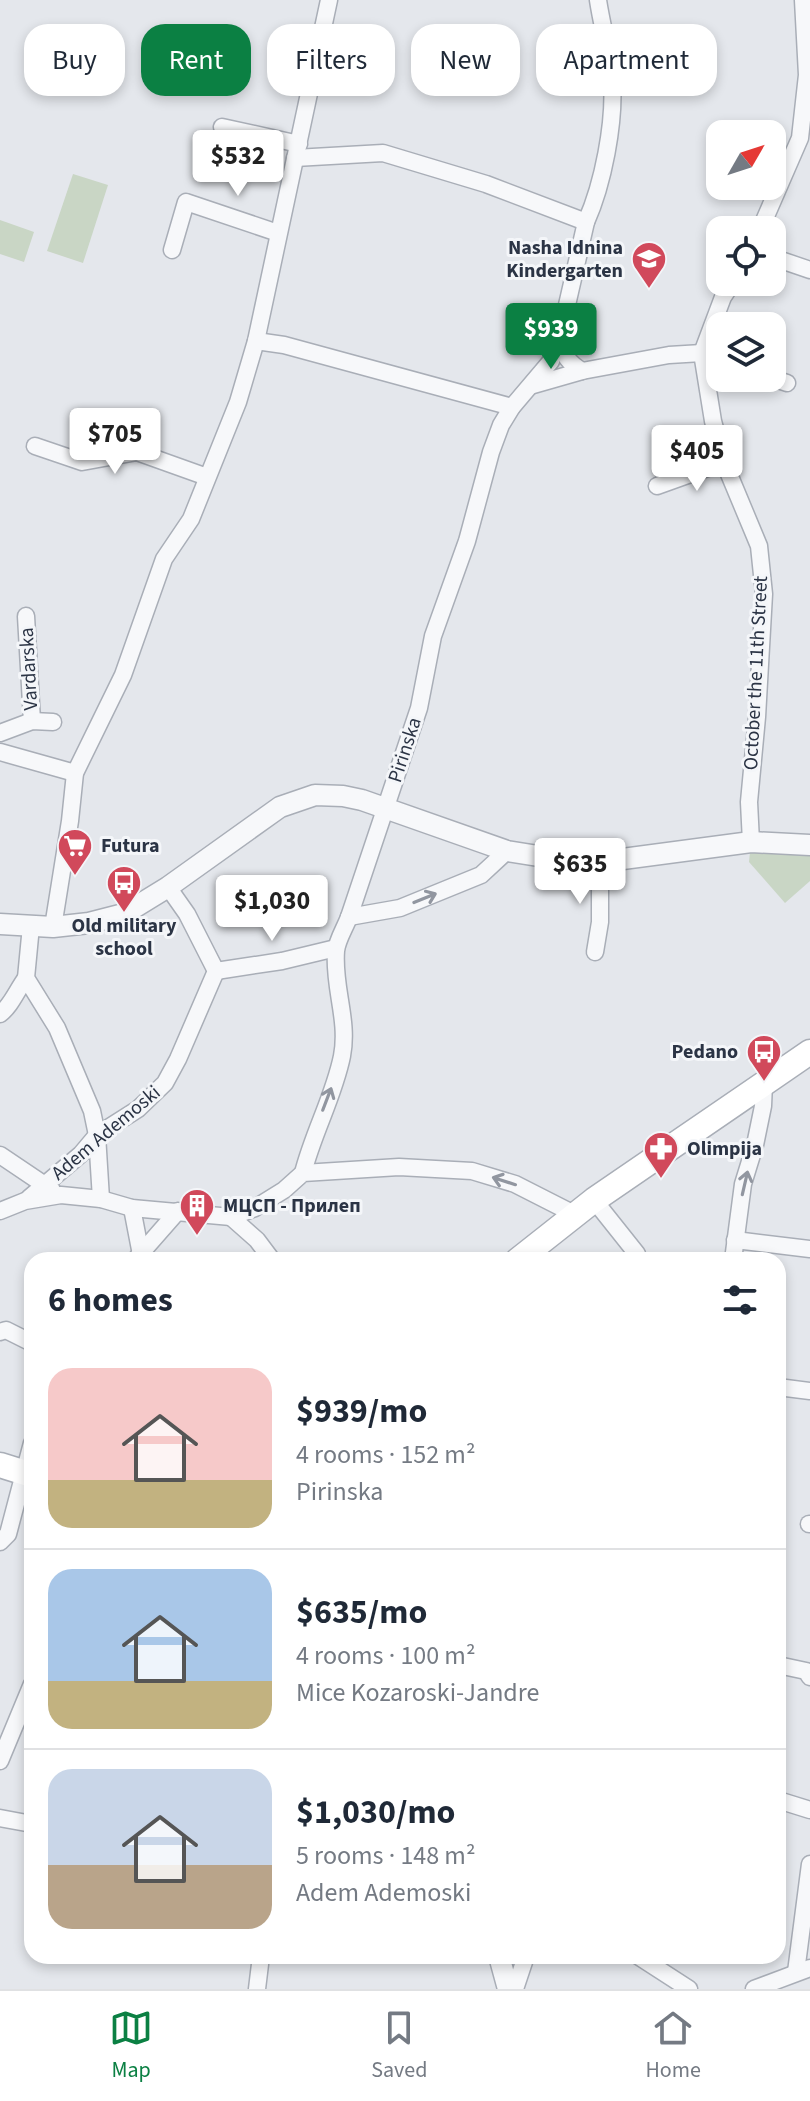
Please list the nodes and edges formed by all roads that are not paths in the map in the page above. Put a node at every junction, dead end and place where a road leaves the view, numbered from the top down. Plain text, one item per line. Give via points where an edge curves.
1 (329, 0) edge
2 (598, 0) edge
3 (803, 0) edge
4 (222, 127) dead end
5 (805, 136) edge
6 (297, 151) junction
7 (767, 216) edge
8 (586, 222) junction
9 (278, 233) junction
10 (172, 250) dead end
11 (786, 262) edge
12 (810, 270) edge
13 (724, 296) edge
14 (559, 340) junction
15 (256, 341) junction
16 (702, 353) junction
17 (706, 354) edge
18 (582, 371) junction
19 (533, 385) junction
20 (512, 407) junction
21 (35, 446) dead end
22 (724, 462) junction
23 (207, 477) junction
24 (657, 486) dead end
25 (26, 616) dead end
26 (32, 721) junction
27 (53, 722) dead end
28 (0, 733) edge
29 (0, 752) edge
30 (75, 773) junction
31 (387, 807) junction
32 (751, 842) junction
33 (810, 845) edge
34 (507, 851) junction
35 (600, 862) junction
36 (168, 887) junction
37 (349, 917) junction
38 (0, 924) edge
39 (31, 926) junction
40 (53, 927) junction
41 (336, 948) junction
42 (595, 952) dead end
43 (216, 971) junction
44 (26, 978) junction
45 (0, 1014) edge
46 (810, 1052) edge
47 (764, 1083) junction
48 (97, 1135) junction
49 (0, 1155) edge
50 (303, 1173) junction
51 (45, 1185) junction
52 (61, 1195) junction
53 (101, 1199) junction
54 (594, 1200) junction
55 (25, 1201) junction
56 (132, 1208) junction
57 (0, 1211) edge
58 (178, 1211) junction
59 (574, 1214) junction
60 (231, 1217) junction
61 (735, 1240) junction
62 (810, 1249) edge
63 (138, 1252) edge
64 (145, 1252) edge
65 (266, 1252) edge
66 (528, 1252) edge
67 (635, 1252) edge
68 (734, 1252) edge
69 (0, 1332) edge
70 (24, 1339) edge
71 (786, 1388) edge
72 (810, 1391) edge
73 (18, 1477) edge
74 (0, 1542) edge
75 (786, 1667) edge
76 (810, 1677) edge
77 (24, 1703) edge
78 (0, 1761) edge
79 (786, 1802) edge
80 (810, 1810) edge
81 (0, 1818) edge
82 (24, 1822) edge
83 (810, 1864) edge
84 (260, 1964) edge
85 (501, 1964) edge
86 (523, 1964) edge
87 (650, 1964) edge
88 (803, 1970) edge
89 (257, 1989) edge
90 (508, 1989) edge
91 (515, 1989) edge
92 (689, 1989) edge
93 (754, 1989) edge

1 - 6 street
2 - 8 street via 612,81 612,116
3 - 5 street
4 - 6 street
5 - 7 street
6 - 8 street via 383,153
6 - 9 street
8 - 14 street
9 - 10 street via 186,202
9 - 15 street
11 - 12 street
13 - 16 street, October the 11th Street
14 - 18 street via 571,365
14 - 19 street, Pirinska
15 - 20 street
15 - 23 street
16 - 17 street
16 - 18 street
16 - 22 street, October the 11th Street
18 - 19 street
19 - 20 street, Pirinska
20 - 31 street, Pirinska via 491,452 433,636 419,708
21 - 23 street via 82,462 137,452
22 - 24 street
22 - 32 street, October the 11th Street via 759,546 764,594 749,802
23 - 30 street via 191,519 164,559 123,675
25 - 26 street, Vardarska
26 - 27 street, Vardarska
26 - 28 street, Vardarska
29 - 30 street
30 - 40 street
31 - 34 street
31 - 36 street via 315,795 280,807
31 - 37 street, Pirinska
32 - 33 street
32 - 35 street
34 - 35 street
37 -> 34 street via 400,908 481,875
35 - 42 street
36 - 40 street via 124,914
36 - 43 street
37 - 41 street, Pirinska
38 - 39 street
39 - 40 street
39 - 44 street
41 - 43 street
50 -> 41 street, Pirinska via 342,1057 345,1026
43 - 48 street, Adem Ademoski via 165,1083 138,1109
44 - 45 street
44 - 48 street via 69,1053
46 - 47 main road
47 - 54 main road
61 -> 47 street
48 - 51 street, Adem Ademoski
48 - 53 street
49 - 51 street
59 -> 50 street via 515,1184 472,1171 399,1167
50 - 60 street via 255,1208
51 - 52 street
51 - 55 street, Adem Ademoski
52 - 53 street
52 - 55 street
53 - 56 street
54 - 59 main road
54 - 67 street
55 - 57 street
56 - 58 street
56 - 63 street
58 - 60 street
58 - 64 street
59 - 66 main road
60 - 65 street
61 - 62 street
61 - 68 street
69 - 70 street
71 - 72 street
73 - 74 street via 8,1534
75 - 76 street
77 - 78 street
79 - 80 street
81 - 82 street
83 - 88 street
84 - 89 street
85 - 90 street
86 - 91 street
87 - 92 street
88 - 93 street

